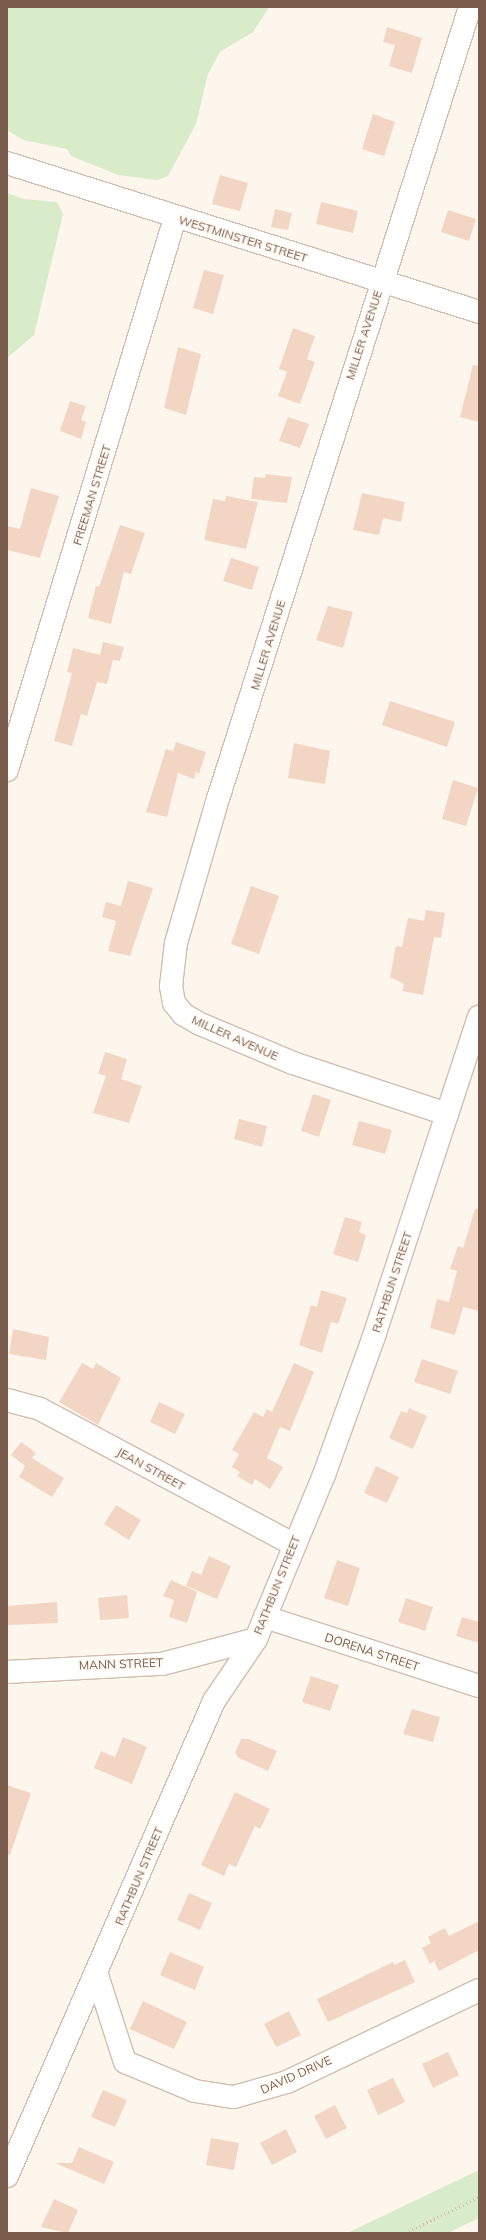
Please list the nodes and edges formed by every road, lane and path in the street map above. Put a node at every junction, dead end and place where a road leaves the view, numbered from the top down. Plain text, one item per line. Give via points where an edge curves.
1 (470, 7) edge
2 (7, 164) edge
3 (175, 218) junction
4 (382, 280) junction
5 (479, 312) edge
6 (7, 770) edge
7 (479, 1017) edge
8 (447, 1114) junction
9 (7, 1400) edge
10 (293, 1544) junction
11 (265, 1618) junction
12 (256, 1639) junction
13 (7, 1672) edge
14 (479, 1686) edge
15 (97, 1974) junction
16 (479, 1990) edge
17 (7, 2176) edge
18 (479, 2197) edge
19 (405, 2233) edge

1 - 4 street, MILLER AVENUE
2 - 3 street, WESTMINSTER STREET
3 - 4 street, WESTMINSTER STREET
3 - 6 street, FREEMAN STREET
4 - 5 street, WESTMINSTER STREET
4 - 8 street, MILLER AVENUE via 188,896 176,943 171,986 174,1003 183,1014 200,1024 293,1063
7 - 8 street, RATHBUN STREET
8 - 10 street, RATHBUN STREET via 374,1336 324,1475
9 - 10 street, JEAN STREET via 40,1409
10 - 11 street, RATHBUN STREET
11 - 12 street, RATHBUN STREET
11 - 14 street, DORENA STREET
12 - 13 street, MANN STREET via 162,1664
12 - 15 street, RATHBUN STREET via 214,1701
15 - 16 street, DAVID DRIVE via 125,2062 195,2091 234,2097 287,2082
15 - 17 street, RATHBUN STREET
18 - 19 path

